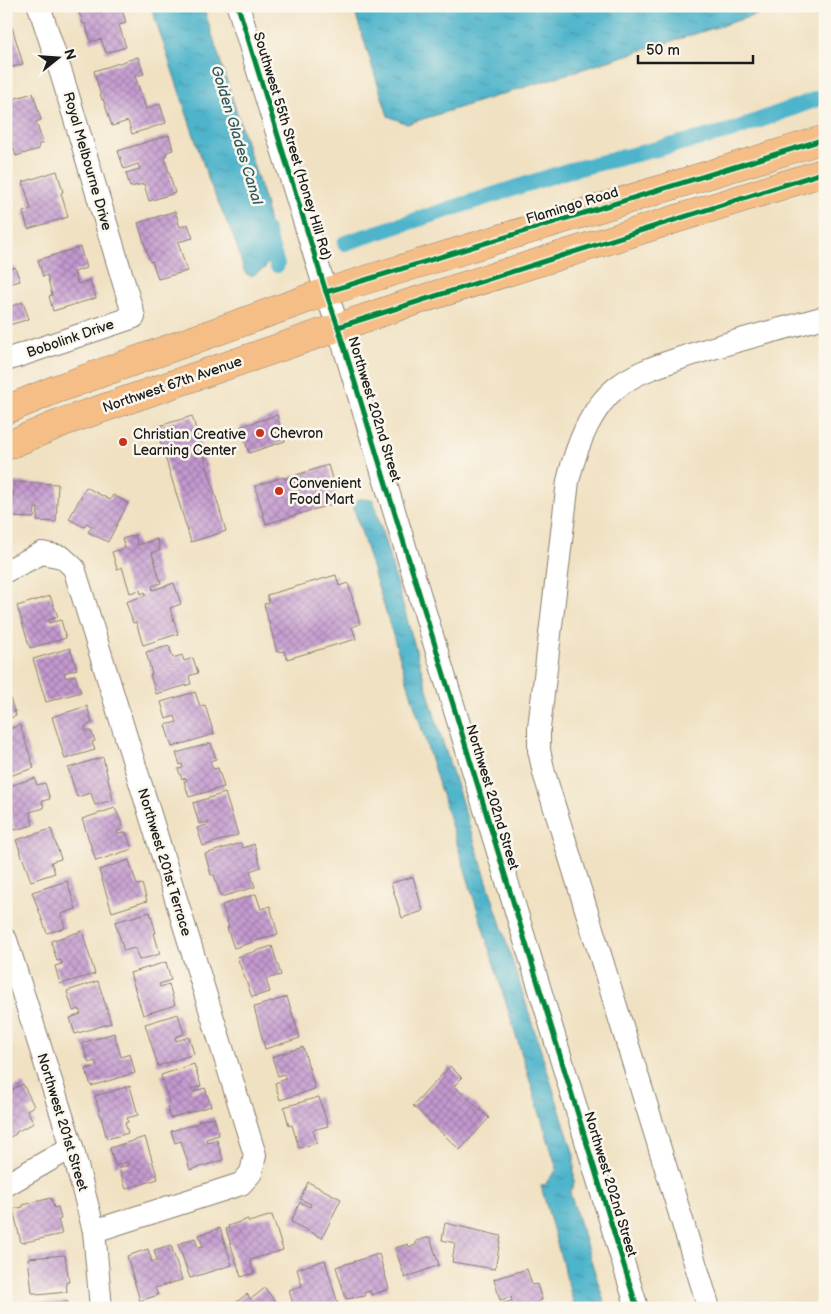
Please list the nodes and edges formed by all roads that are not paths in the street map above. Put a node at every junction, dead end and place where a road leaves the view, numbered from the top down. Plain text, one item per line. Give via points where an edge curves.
1 (39, 6) edge
2 (238, 6) edge
3 (825, 139) edge
4 (825, 172) edge
5 (326, 292) junction
6 (134, 317) joint
7 (825, 317) edge
8 (338, 327) junction
9 (6, 360) edge
10 (6, 410) edge
11 (6, 446) edge
12 (6, 570) edge
13 (6, 940) edge
14 (11, 971) edge
15 (72, 1147) junction
16 (6, 1185) edge
17 (94, 1231) junction
18 (101, 1308) edge
19 (638, 1308) edge
20 (710, 1308) edge

1 - 6 street, Royal Melbourne Drive
2 - 5 street, Southwest 55th Street (Honey Hill Rd)
3 - 5 main road, Flamingo Road
4 - 8 main road
5 - 8 street, Northwest 202nd Street
5 - 10 main road
6 - 9 street, Bobolink Drive
7 - 20 street via 647,370 616,388 590,420 573,459 568,481 541,704 539,750 544,773
8 - 11 main road, Northwest 67th Avenue via 66,421
8 - 19 street, Northwest 202nd Street
12 - 17 street, Northwest 201st Terrace via 42,553 62,556 74,568 255,1155 251,1173 240,1184
13 - 14 street, Northwest 201st Street
14 - 15 street, Northwest 201st Street
15 - 16 street
15 - 17 street, Northwest 201st Street
17 - 18 street, Northwest 201st Street

